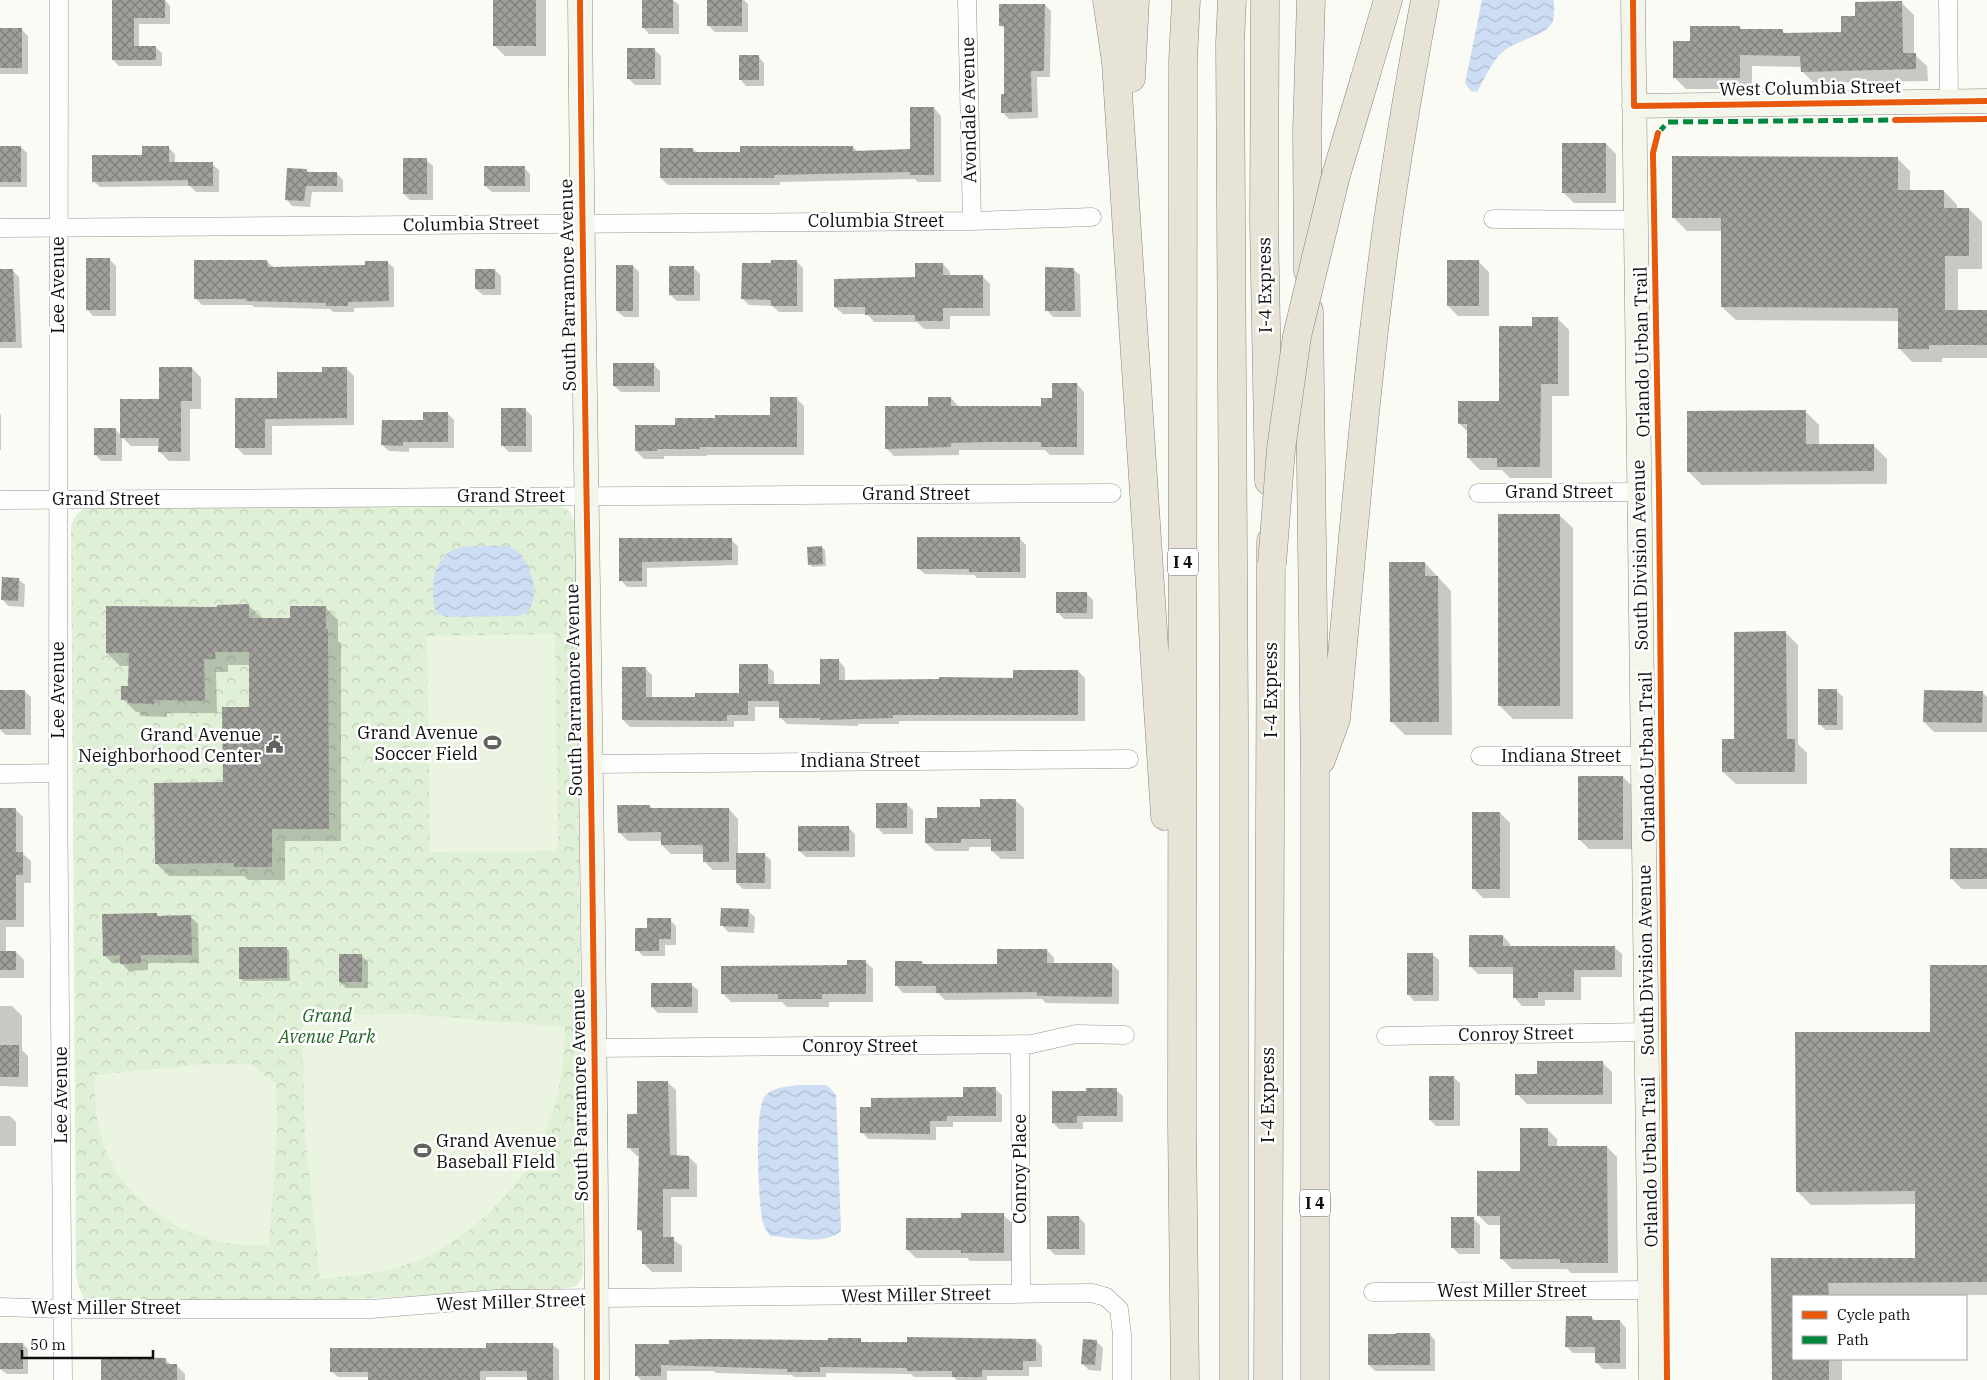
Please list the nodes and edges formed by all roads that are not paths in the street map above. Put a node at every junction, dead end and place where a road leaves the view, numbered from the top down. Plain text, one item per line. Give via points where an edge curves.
1 (59, 0) edge
2 (580, 0) edge
3 (967, 0) edge
4 (1107, 0) edge
5 (1135, 0) edge
6 (1186, 0) edge
7 (1232, 0) edge
8 (1265, 0) edge
9 (1311, 0) edge
10 (1388, 0) edge
11 (1425, 0) edge
12 (1633, 0) edge
13 (1948, 0) edge
14 (1949, 100) junction
15 (1987, 101) edge
16 (1634, 106) junction
17 (1126, 208) junction
18 (1092, 217) dead end
19 (1493, 219) dead end
20 (1636, 220) junction
21 (972, 221) junction
22 (582, 223) junction
23 (0, 228) edge
24 (59, 228) junction
25 (1640, 492) junction
26 (1112, 493) dead end
27 (1478, 493) dead end
28 (586, 495) junction
29 (58, 499) junction
30 (0, 500) edge
31 (1272, 564) junction
32 (1480, 756) dead end
33 (1642, 756) junction
34 (1129, 759) dead end
35 (591, 764) junction
36 (58, 773) junction
37 (0, 774) edge
38 (1315, 777) junction
39 (1647, 1032) junction
40 (1126, 1034) dead end
41 (1386, 1036) dead end
42 (1020, 1044) junction
43 (594, 1048) junction
44 (1182, 1125) junction
45 (1651, 1290) junction
46 (1373, 1292) dead end
47 (1020, 1294) junction
48 (597, 1299) junction
49 (0, 1307) edge
50 (62, 1309) junction
51 (63, 1380) edge
52 (597, 1380) edge
53 (1122, 1380) edge
54 (1185, 1380) edge
55 (1234, 1380) edge
56 (1268, 1380) edge
57 (1315, 1380) edge
58 (1651, 1380) edge

1 - 24 street, Lee Avenue
2 - 22 street, South Parramore Avenue
3 - 21 street, Avondale Avenue
4 - 17 highway via 1116,62
5 - 17 highway
6 - 44 highway, I 4 via 1183,61
7 - 55 highway, I-4 Express
8 - 31 highway, I-4 Express, bridge via 1264,223
9 - 38 highway, I 4 via 1307,130
10 - 31 highway, bridge via 1336,175 1297,336 1282,449
11 - 38 highway via 1387,231 1336,719
12 - 16 street, South Division Avenue
13 - 14 street
14 - 15 street, West Columbia Street
14 - 16 street, West Columbia Street
16 - 20 street, South Division Avenue
17 - 44 highway via 1159,702
18 - 21 street, Columbia Street
19 - 20 street
20 - 25 street, South Division Avenue
21 - 22 street, Columbia Street
22 - 24 street, Columbia Street
22 - 28 street, South Parramore Avenue
23 - 24 street, Columbia Street
24 - 29 street, Lee Avenue
25 - 27 street, Grand Street
25 - 33 street, South Division Avenue
26 - 28 street, Grand Street
28 - 29 street, Grand Street
28 - 35 street, South Parramore Avenue
29 - 30 street, Grand Street
29 - 36 street, Lee Avenue
31 - 56 highway, I-4 Express
32 - 33 street, Indiana Street
33 - 39 street, South Division Avenue
34 - 35 street, Indiana Street
35 - 43 street, South Parramore Avenue
36 - 37 street
36 - 50 street, Lee Avenue
38 - 57 highway, I 4
39 - 41 street, Conroy Street
39 - 45 street, South Division Avenue
40 - 42 street, Conroy Street via 1076,1034
42 - 43 street, Conroy Street
42 - 47 street, Conroy Place
43 - 48 street, South Parramore Avenue
44 - 54 highway, I 4
45 - 46 street, West Miller Street
45 - 58 street, South Division Avenue
47 - 48 street, West Miller Street
47 - 53 street, West Miller Street via 1092,1293 1111,1300 1119,1309 1121,1318
48 - 50 street, West Miller Street via 496,1300 371,1309
48 - 52 street, South Parramore Avenue
49 - 50 street, West Miller Street
50 - 51 street, Lee Avenue

